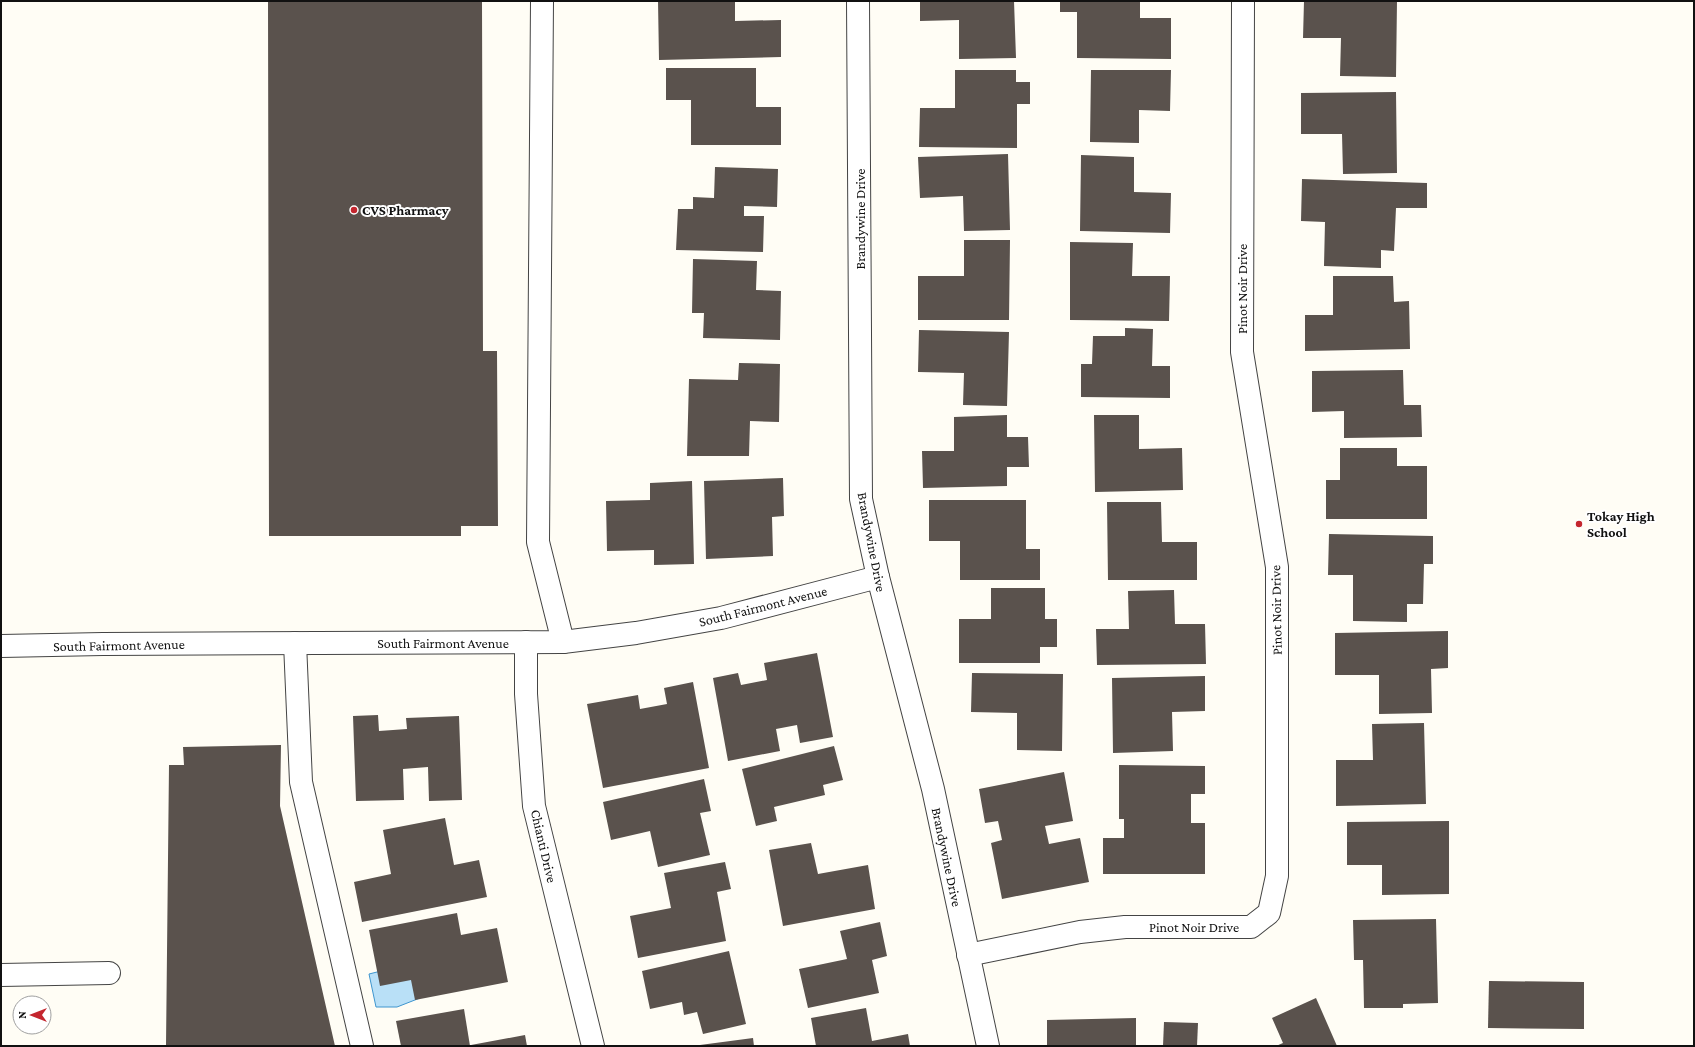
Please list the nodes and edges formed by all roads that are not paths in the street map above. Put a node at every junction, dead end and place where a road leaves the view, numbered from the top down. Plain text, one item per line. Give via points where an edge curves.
1 (542, 1) edge
2 (858, 1) edge
3 (1243, 1) edge
4 (878, 577) junction
5 (526, 642) junction
6 (563, 642) junction
7 (295, 644) junction
8 (1, 646) edge
9 (968, 954) junction
10 (109, 973) dead end
11 (1, 975) edge
12 (362, 1046) edge
13 (593, 1046) edge
14 (988, 1046) edge

1 - 6 street via 538,542
2 - 4 street, Brandywine Drive via 861,499
3 - 9 street, Pinot Noir Drive via 1242,352 1277,567 1277,876 1269,914 1251,927 1125,927 1080,932
4 - 6 street, South Fairmont Avenue via 721,618 636,633
4 - 9 street, Brandywine Drive via 933,789
5 - 6 street, South Fairmont Avenue
5 - 7 street, South Fairmont Avenue
5 - 13 street, Chianti Drive via 526,694 534,806
7 - 8 street, South Fairmont Avenue
7 - 12 street via 301,782
9 - 14 street, Brandywine Drive
10 - 11 street

